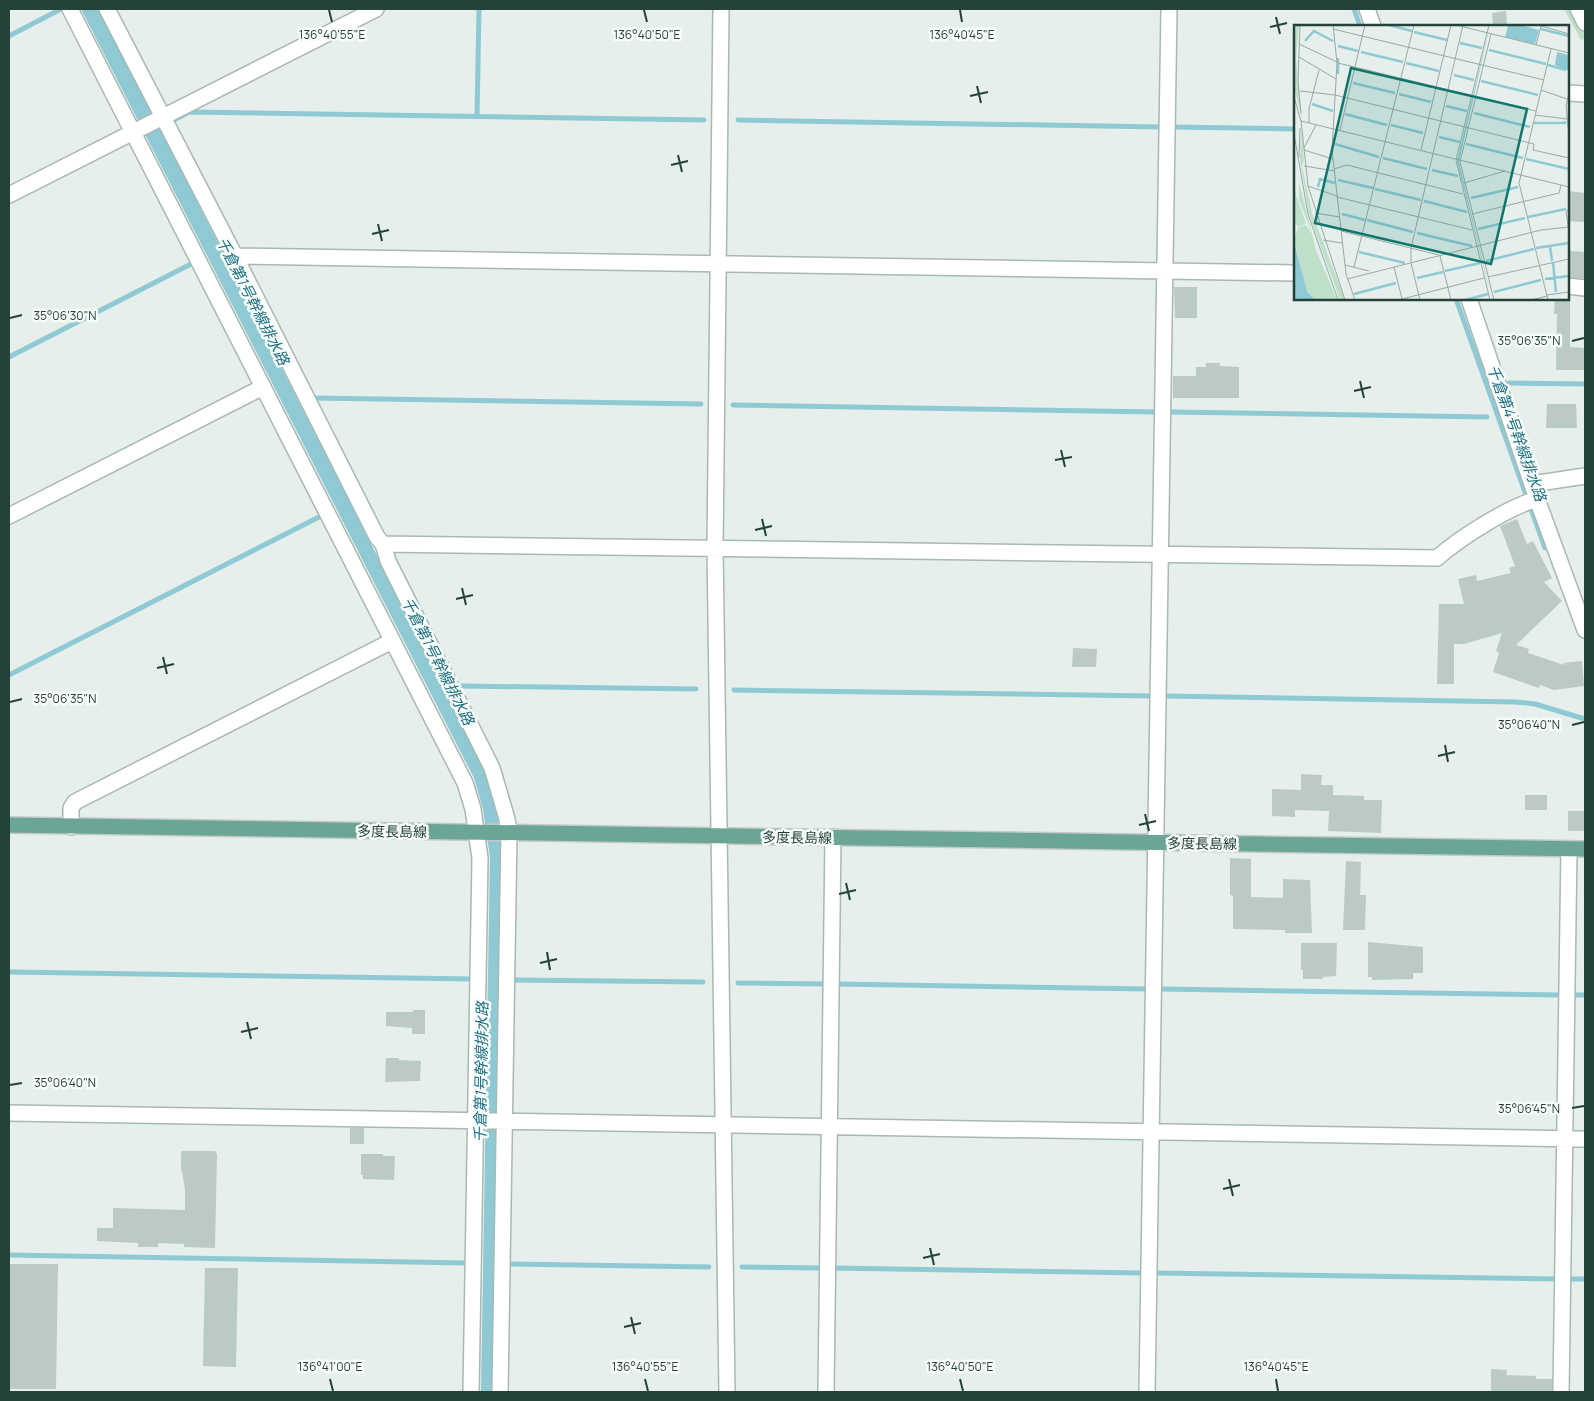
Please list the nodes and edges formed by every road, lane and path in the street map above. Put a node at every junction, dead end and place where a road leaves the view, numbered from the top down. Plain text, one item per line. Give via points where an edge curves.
1 (70, 9) edge
2 (107, 9) edge
3 (376, 9) edge
4 (720, 9) edge
5 (1169, 9) edge
6 (1367, 9) edge
7 (1578, 9) edge
8 (1585, 22) edge
9 (1373, 25) edge
10 (1569, 93) edge
11 (1585, 94) edge
12 (161, 118) junction
13 (135, 131) junction
14 (9, 195) edge
15 (235, 256) junction
16 (718, 263) junction
17 (1166, 270) junction
18 (1294, 272) edge
19 (1569, 286) edge
20 (1585, 288) edge
21 (1468, 300) edge
22 (263, 387) junction
23 (1585, 476) edge
24 (1532, 484) junction
25 (1535, 499) junction
26 (9, 516) edge
27 (383, 544) junction
28 (715, 548) junction
29 (1159, 554) junction
30 (1578, 589) edge
31 (1585, 630) edge
32 (392, 641) junction
33 (9, 825) edge
34 (71, 827) junction
35 (479, 832) junction
36 (506, 832) junction
37 (720, 836) junction
38 (833, 837) junction
39 (1156, 842) junction
40 (1569, 848) junction
41 (1585, 849) edge
42 (9, 1113) edge
43 (478, 1120) junction
44 (502, 1120) junction
45 (723, 1124) junction
46 (829, 1126) junction
47 (1151, 1131) junction
48 (1565, 1138) junction
49 (1585, 1139) edge
50 (471, 1392) edge
51 (500, 1392) edge
52 (727, 1392) edge
53 (826, 1392) edge
54 (1147, 1392) edge
55 (1562, 1392) edge

1 - 13 street
2 - 12 street
3 - 12 street
4 - 16 street
5 - 17 street
6 - 9 street
7 - 8 street
10 - 11 street
12 - 13 street
12 - 15 street
13 - 14 street
13 - 22 street
15 - 16 street
15 - 27 street
16 - 17 street
16 - 28 street
17 - 18 street
17 - 29 street
19 - 20 street
21 - 24 street
22 - 26 street
22 - 32 street
23 - 24 street
24 - 25 street
25 - 29 street via 1518,505 1450,546 1437,558
25 - 30 street
27 - 28 street
27 - 36 street via 388,561 492,768 507,819
28 - 29 street
28 - 37 street
29 - 39 street
30 - 31 street
32 - 34 street via 75,802 71,808
32 - 35 street via 465,783
33 - 34 main road, 多度長島線
34 - 35 main road, 多度長島線
35 - 36 main road, 多度長島線
35 - 43 street
36 - 37 main road, 多度長島線
36 - 44 street
37 - 38 main road, 多度長島線
37 - 45 street
38 - 39 main road, 多度長島線
38 - 46 street
39 - 40 main road, 多度長島線
39 - 47 street
40 - 41 main road, 多度長島線
40 - 48 street
42 - 43 street
43 - 44 street
43 - 50 street
44 - 45 street
44 - 51 street
45 - 46 street
45 - 52 street
46 - 47 street
46 - 53 street
47 - 48 street
47 - 54 street
48 - 49 street
48 - 55 street

